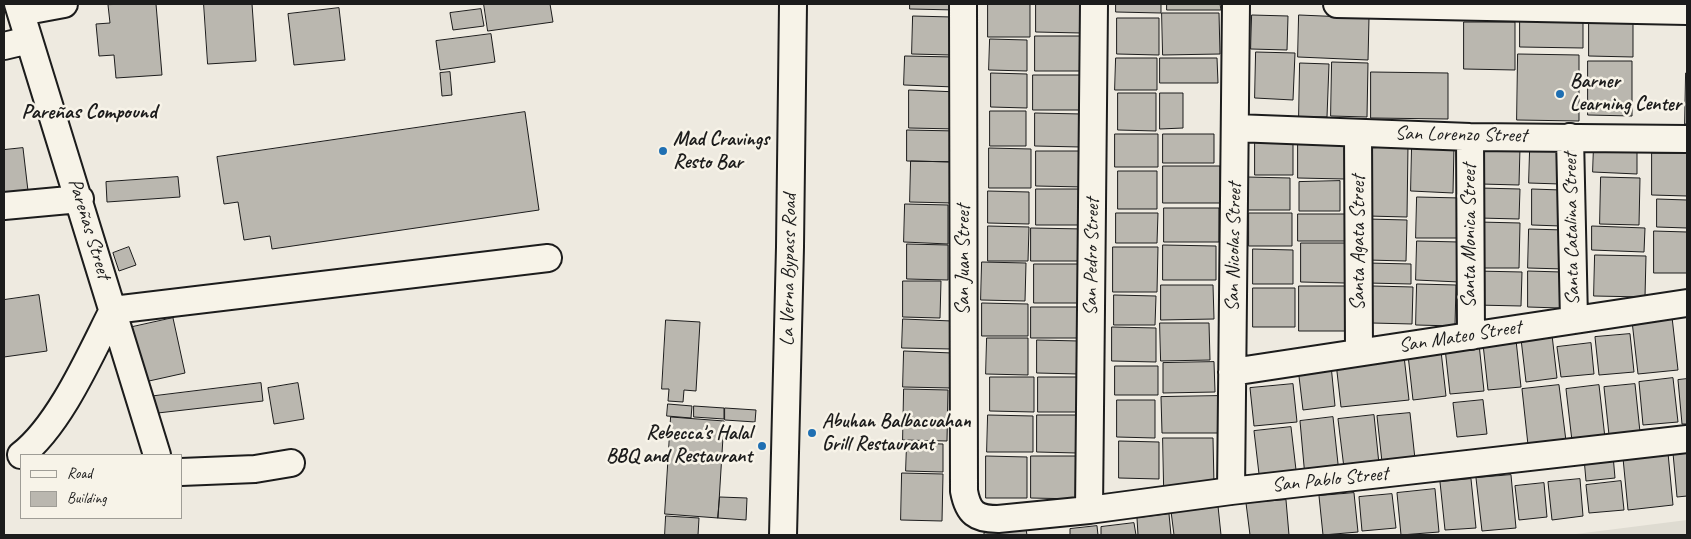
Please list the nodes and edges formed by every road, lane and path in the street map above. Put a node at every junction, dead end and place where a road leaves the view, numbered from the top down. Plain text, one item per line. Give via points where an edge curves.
1 (64, 4) edge
2 (793, 4) edge
3 (964, 4) edge
4 (1094, 4) edge
5 (1236, 4) edge
6 (1337, 4) edge
7 (19, 8) edge
8 (1687, 11) edge
9 (29, 40) junction
10 (4, 46) edge
11 (1235, 128) junction
12 (1358, 133) junction
13 (1470, 137) junction
14 (1570, 137) junction
15 (1687, 139) edge
16 (80, 199) junction
17 (4, 206) edge
18 (548, 258) dead end
19 (1687, 303) edge
20 (113, 310) junction
21 (1574, 320) junction
22 (1471, 336) junction
23 (1359, 352) junction
24 (1232, 372) junction
25 (1687, 439) edge
26 (22, 454) edge
27 (157, 454) edge
28 (20, 456) edge
29 (291, 463) dead end
30 (4, 467) edge
31 (182, 472) edge
32 (1231, 491) junction
33 (1089, 510) junction
34 (974, 514) joint
35 (783, 535) edge

1 - 7 street
2 - 35 street, La Verna Bypass Road
3 - 34 street, San Juan Street via 964,491 966,504
4 - 33 street, San Pedro Street
5 - 11 street, San Nicolas Street
6 - 8 street
7 - 9 street, Pareñas Street
9 - 10 street
9 - 16 street, Pareñas Street
11 - 12 street, San Lorenzo Street
11 - 24 street, San Nicolas Street
12 - 13 street, San Lorenzo Street
12 - 23 street, Santa Agata Street
13 - 14 street, San Lorenzo Street
13 - 22 street, Santa Monica Street
14 - 15 street, San Lorenzo Street
14 - 21 street, Santa Catalina Street
16 - 17 street
16 - 20 street, Pareñas Street
18 - 20 street
19 - 21 street, San Mateo Street
20 - 26 street via 58,410
20 - 27 street, Pareñas Street
21 - 22 street, San Mateo Street
22 - 23 street, San Mateo Street
23 - 24 street, San Mateo Street
24 - 32 street, San Nicolas Street
25 - 32 street, San Pablo Street
28 - 30 street
29 - 31 street via 256,469
32 - 33 street, San Pablo Street
33 - 34 street, San Pablo Street via 998,519 985,519

